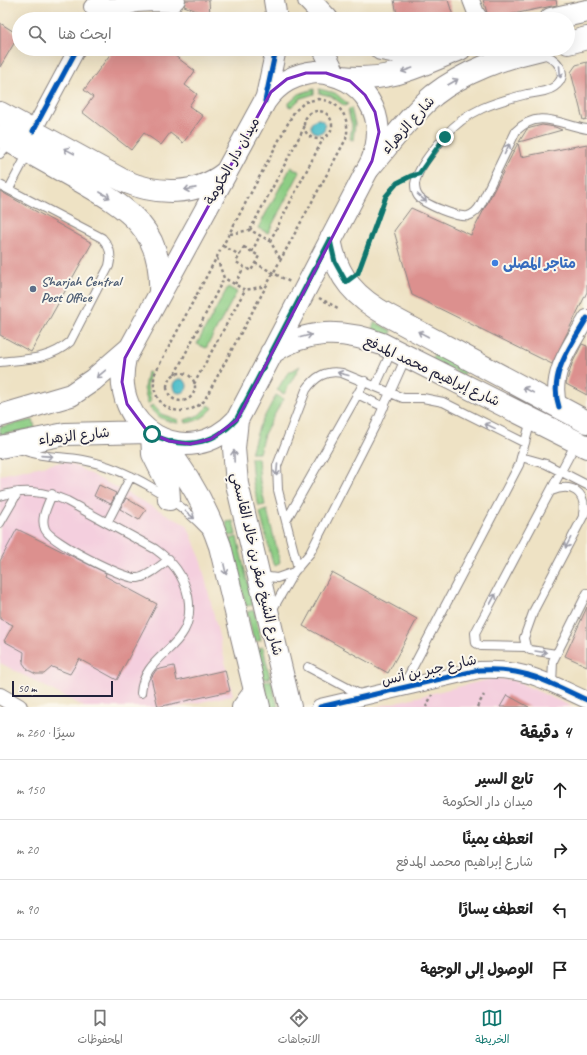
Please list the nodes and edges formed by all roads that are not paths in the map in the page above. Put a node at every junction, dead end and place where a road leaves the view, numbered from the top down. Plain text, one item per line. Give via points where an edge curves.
1 (177, 0) edge
2 (274, 0) edge
3 (304, 0) edge
4 (309, 0) edge
5 (472, 0) edge
6 (137, 2) edge
7 (91, 9) edge
8 (587, 11) edge
9 (276, 12) edge
10 (308, 12) edge
11 (320, 12) edge
12 (477, 12) edge
13 (575, 14) edge
14 (587, 38) edge
15 (575, 41) edge
16 (72, 56) edge
17 (275, 56) edge
18 (327, 56) edge
19 (444, 56) edge
20 (518, 56) edge
21 (550, 56) edge
22 (339, 76) junction
23 (265, 101) junction
24 (0, 113) edge
25 (587, 129) edge
26 (16, 140) edge
27 (368, 170) junction
28 (225, 173) junction
29 (0, 185) edge
30 (9, 189) junction
31 (330, 240) junction
32 (160, 292) junction
33 (587, 318) edge
34 (130, 348) junction
35 (271, 353) junction
36 (399, 353) junction
37 (0, 362) edge
38 (365, 381) junction
39 (376, 385) junction
40 (390, 392) junction
41 (358, 394) junction
42 (384, 407) junction
43 (559, 407) junction
44 (0, 416) edge
45 (531, 419) junction
46 (236, 420) junction
47 (587, 422) edge
48 (153, 434) junction
49 (525, 443) junction
50 (582, 445) edge
51 (5, 446) edge
52 (521, 457) junction
53 (561, 471) junction
54 (132, 476) junction
55 (587, 485) edge
56 (551, 491) junction
57 (18, 492) junction
58 (52, 494) junction
59 (0, 496) edge
60 (169, 499) junction
61 (587, 509) edge
62 (582, 516) junction
63 (286, 521) junction
64 (0, 523) edge
65 (108, 523) junction
66 (220, 546) junction
67 (168, 559) junction
68 (296, 570) junction
69 (259, 576) junction
70 (587, 593) edge
71 (268, 616) junction
72 (526, 647) junction
73 (556, 654) junction
74 (308, 667) dead end
75 (552, 684) junction
76 (402, 688) junction
77 (141, 693) dead end
78 (0, 696) edge
79 (256, 697) edge
80 (366, 697) junction
81 (587, 700) edge
82 (19, 707) edge
83 (240, 707) edge
84 (290, 707) edge
85 (320, 707) edge

1 - 6 street via 173,4
2 - 9 street
3 - 10 street
4 - 11 main road
5 - 12 street
6 - 7 street via 129,6
8 - 13 main road
14 - 15 main road
16 - 26 street
17 - 23 street
18 - 22 street
19 -> 22 main road via 389,76
27 -> 20 main road, شارع الزهراء via 424,104 444,88 488,66
21 -> 25 lane via 558,63 561,73 558,83 550,90 499,101 466,116 445,137 419,174 415,184 418,196 441,209 468,216 478,210 516,131 522,125 540,118
22 - 23 main road, ميدان دار الحكومة via 316,72 296,75 278,85
22 - 27 main road, ميدان دار الحكومة via 350,81 365,95 375,112 378,142
23 - 28 main road, ميدان دار الحكومة
24 - 26 main road
28 -> 26 main road via 217,180 196,188 152,190
26 - 30 lane
26 -> 32 main road via 114,201 133,216 153,246 159,268
27 - 31 main road, ميدان دار الحكومة
28 - 32 main road, ميدان دار الحكومة
29 - 30 lane
30 - 37 lane via 102,238 108,244 111,258 70,342 60,351 48,356
31 - 35 main road, ميدان دار الحكومة
43 -> 31 main road, شارع إبراهيم محمد المدفع via 377,309 346,282 335,262
32 - 34 main road, ميدان دار الحكومة
33 - 43 street via 558,372 556,390
34 -> 44 main road via 76,392 62,399
34 - 48 main road, ميدان دار الحكومة via 122,370 123,393 132,415
35 -> 36 main road, شارع إبراهيم محمد المدفع via 297,339 326,333 360,337
35 - 46 main road, ميدان دار الحكومة
36 - 39 lane
36 - 40 lane
36 - 45 main road, شارع إبراهيم محمد المدفع
38 - 39 lane
38 - 41 lane
38 -> 63 lane via 333,372 312,380 306,390 276,466 278,490
39 - 40 lane
40 - 42 lane
49 -> 40 lane via 443,402 403,398
41 - 42 lane
41 - 63 lane
42 - 68 lane via 315,545
43 - 47 main road, شارع إبراهيم محمد المدفع
45 - 49 lane
45 - 50 main road, شارع إبراهيم محمد المدفع
46 - 48 main road, ميدان دار الحكومة via 220,434 201,442 179,444
69 -> 46 main road, شارع الشيخ صقر بن خالد القاسمي via 235,473
48 - 51 main road, شارع الزهراء via 65,434
48 - 60 main road via 153,454 168,484
48 - 66 main road via 195,487
49 - 52 lane
50 - 53 lane
51 -> 54 lane via 45,457 67,457 100,464
52 - 53 lane
52 - 76 lane via 514,475
53 - 55 lane
53 - 56 lane
54 - 60 lane
54 - 65 lane
56 - 62 lane via 566,487 580,494 584,506
72 -> 56 lane via 480,646 476,643 474,633
57 - 58 lane
57 - 59 lane
57 - 64 lane
58 - 65 lane
58 - 67 lane via 43,525 45,531 55,540 120,575 132,578 143,577
60 -> 66 lane via 194,518
61 - 62 lane
62 -> 72 lane via 529,619 524,638
63 - 68 lane
65 - 67 lane
66 -> 79 main road
67 - 77 lane via 179,572 186,587 189,619 183,634 146,673
68 - 69 lane via 277,578
68 - 71 lane
69 - 71 main road, شارع الشيخ صقر بن خالد القاسمي
70 - 73 lane
71 - 84 main road, شارع الشيخ صقر بن خالد القاسمي
72 -> 73 lane via 534,651
73 - 75 lane via 551,669
74 - 80 lane
75 - 76 street, شارع جبر بن أنس via 518,671 498,669 479,670
75 - 81 street, شارع جبر بن أنس
76 - 80 street, شارع جبر بن أنس
78 - 82 street
79 - 83 street
80 - 85 street, شارع جبر بن أنس

